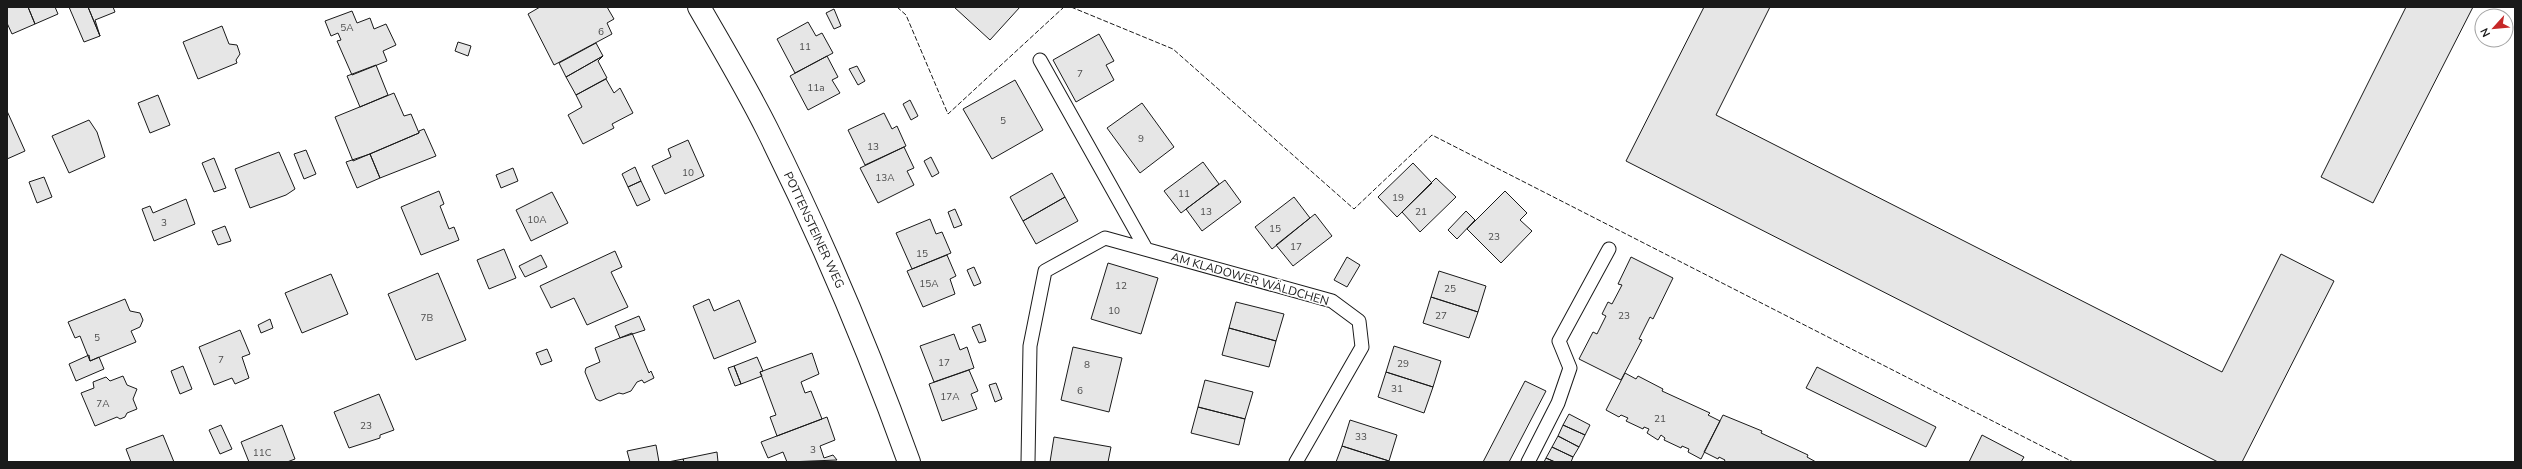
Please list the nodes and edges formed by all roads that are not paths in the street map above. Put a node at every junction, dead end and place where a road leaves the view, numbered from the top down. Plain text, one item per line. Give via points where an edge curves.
1 (699, 7) edge
2 (1040, 60) dead end
3 (1146, 249) junction
4 (1610, 249) dead end
5 (909, 462) edge
6 (1028, 462) edge
7 (1296, 462) edge
8 (1528, 462) edge

1 - 5 street, POTTENSTEINER WEG via 766,127 812,221 856,320
2 - 3 lane
3 - 6 lane, AM KLADOWER WÄLDCHEN via 1105,238 1045,270 1030,346
3 - 7 lane, AM KLADOWER WÄLDCHEN via 1332,301 1360,321 1362,347
4 - 8 lane via 1559,341 1570,368 1558,403

